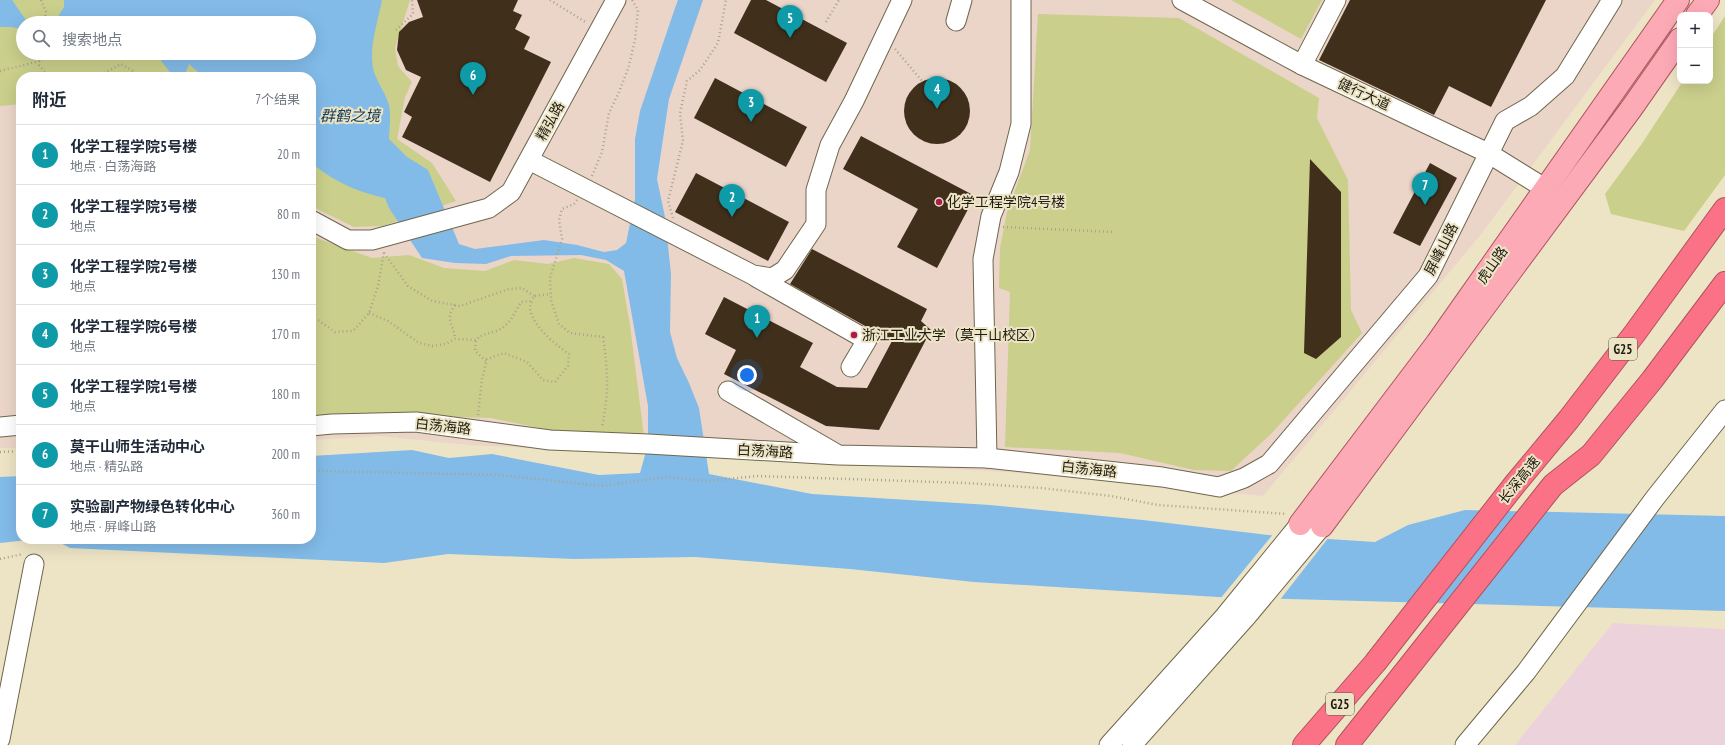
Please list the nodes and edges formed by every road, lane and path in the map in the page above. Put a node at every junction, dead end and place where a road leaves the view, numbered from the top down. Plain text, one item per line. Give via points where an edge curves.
1 (41, 0) edge
2 (412, 0) edge
3 (550, 0) edge
4 (616, 0) edge
5 (632, 0) edge
6 (726, 0) edge
7 (839, 0) edge
8 (902, 0) edge
9 (962, 0) edge
10 (1021, 0) edge
11 (1182, 0) edge
12 (1336, 0) edge
13 (1612, 0) edge
14 (1678, 0) edge
15 (1708, 0) edge
16 (1699, 12) edge
17 (45, 16) edge
18 (956, 21) dead end
19 (826, 22) dead end
20 (396, 30) dead end
21 (598, 34) junction
22 (885, 36) junction
23 (1677, 43) edge
24 (40, 60) joint
25 (1302, 65) junction
26 (0, 71) edge
27 (44, 72) edge
28 (106, 72) edge
29 (135, 72) edge
30 (922, 81) dead end
31 (1488, 153) junction
32 (529, 160) junction
33 (586, 189) junction
34 (1546, 189) junction
35 (1725, 209) edge
36 (316, 223) edge
37 (989, 226) junction
38 (1114, 232) dead end
39 (680, 238) junction
40 (385, 242) junction
41 (753, 275) junction
42 (1725, 283) edge
43 (551, 294) junction
44 (534, 296) junction
45 (532, 301) junction
46 (455, 305) junction
47 (369, 313) junction
48 (316, 319) edge
49 (455, 339) junction
50 (476, 340) junction
51 (486, 362) junction
52 (851, 367) dead end
53 (728, 392) dead end
54 (1725, 410) edge
55 (16, 425) edge
56 (316, 426) edge
57 (0, 427) edge
58 (476, 429) junction
59 (601, 442) junction
60 (16, 451) edge
61 (0, 452) edge
62 (838, 455) junction
63 (987, 458) junction
64 (316, 471) edge
65 (1219, 487) joint
66 (1294, 519) junction
67 (1322, 526) joint
68 (34, 564) dead end
69 (0, 739) edge
70 (0, 744) edge
71 (16, 745) edge
72 (1109, 745) edge
73 (1132, 745) edge
74 (1304, 745) edge
75 (1347, 745) edge
76 (1465, 745) edge

1 - 17 path
2 - 20 path via 413,14
3 - 21 path via 583,19
4 - 21 street, 精弘路
5 - 33 path via 638,10 628,69 608,113 602,152
6 - 39 path via 718,43 700,70 687,81 680,113 683,141 668,201
7 - 19 path
8 - 22 street
9 - 18 street
10 - 37 street via 1021,124 1009,172
11 - 25 street, 健行大道
12 - 25 street
13 - 31 street, 屏峰山路 via 1565,76 1531,106 1505,121
14 - 34 main road, 虎山路
15 - 16 main road
21 - 32 street, 精弘路
22 - 30 path
22 - 41 street via 830,144 816,190 816,224 785,270 772,278
23 - 67 main road, 虎山路
24 - 26 path
24 - 27 path via 39,65
25 - 31 street, 健行大道
28 - 29 path via 121,64
31 - 34 street, 健行大道
31 - 65 street, 屏峰山路 via 1428,276 1269,464 1244,478
32 - 33 street
32 - 40 street, 精弘路 via 511,192 489,208
33 - 39 street
33 - 43 path via 574,204 562,208 559,220 562,238 550,278
34 - 66 main road, 虎山路 via 1438,343
35 - 74 highway, 长深高速 / G25 via 1569,419 1375,663
36 - 40 street, 精弘路 via 348,240
37 - 38 path
37 - 63 street via 983,259
39 - 41 street
40 - 46 path via 408,286 432,301
40 - 47 path via 378,286
41 - 52 street via 867,340
42 - 75 highway, G25 via 1652,380 1591,455 1553,485
43 - 44 path
43 - 59 path via 559,324 570,333 603,336 608,369
44 - 45 path
44 - 46 path via 522,288 509,289 484,299
45 - 50 path via 521,302 509,322 498,331 483,334
45 - 51 path via 530,307 535,321 555,344 569,354 568,366 555,382 543,380 527,362 504,353 487,359
46 - 49 path via 450,312 450,323
47 - 48 path via 353,331 335,332
47 - 49 path via 388,321 419,343 433,346 446,344
49 - 50 path
50 - 51 path via 475,351
51 - 58 path
53 - 62 street
54 - 76 street via 1655,498 1526,672
55 - 57 street
56 - 58 street, 白荡海路 via 416,422
58 - 59 street, 白荡海路 via 550,440
59 - 62 street, 白荡海路
60 - 61 path
62 - 63 street, 白荡海路
63 - 65 street, 白荡海路 via 1162,477
64 - 66 path via 501,475 602,486 666,477 707,481 757,476 888,480 1041,488 1111,496 1158,505
66 - 72 street via 1225,616
67 - 73 street via 1247,616
68 - 69 street
70 - 71 street

